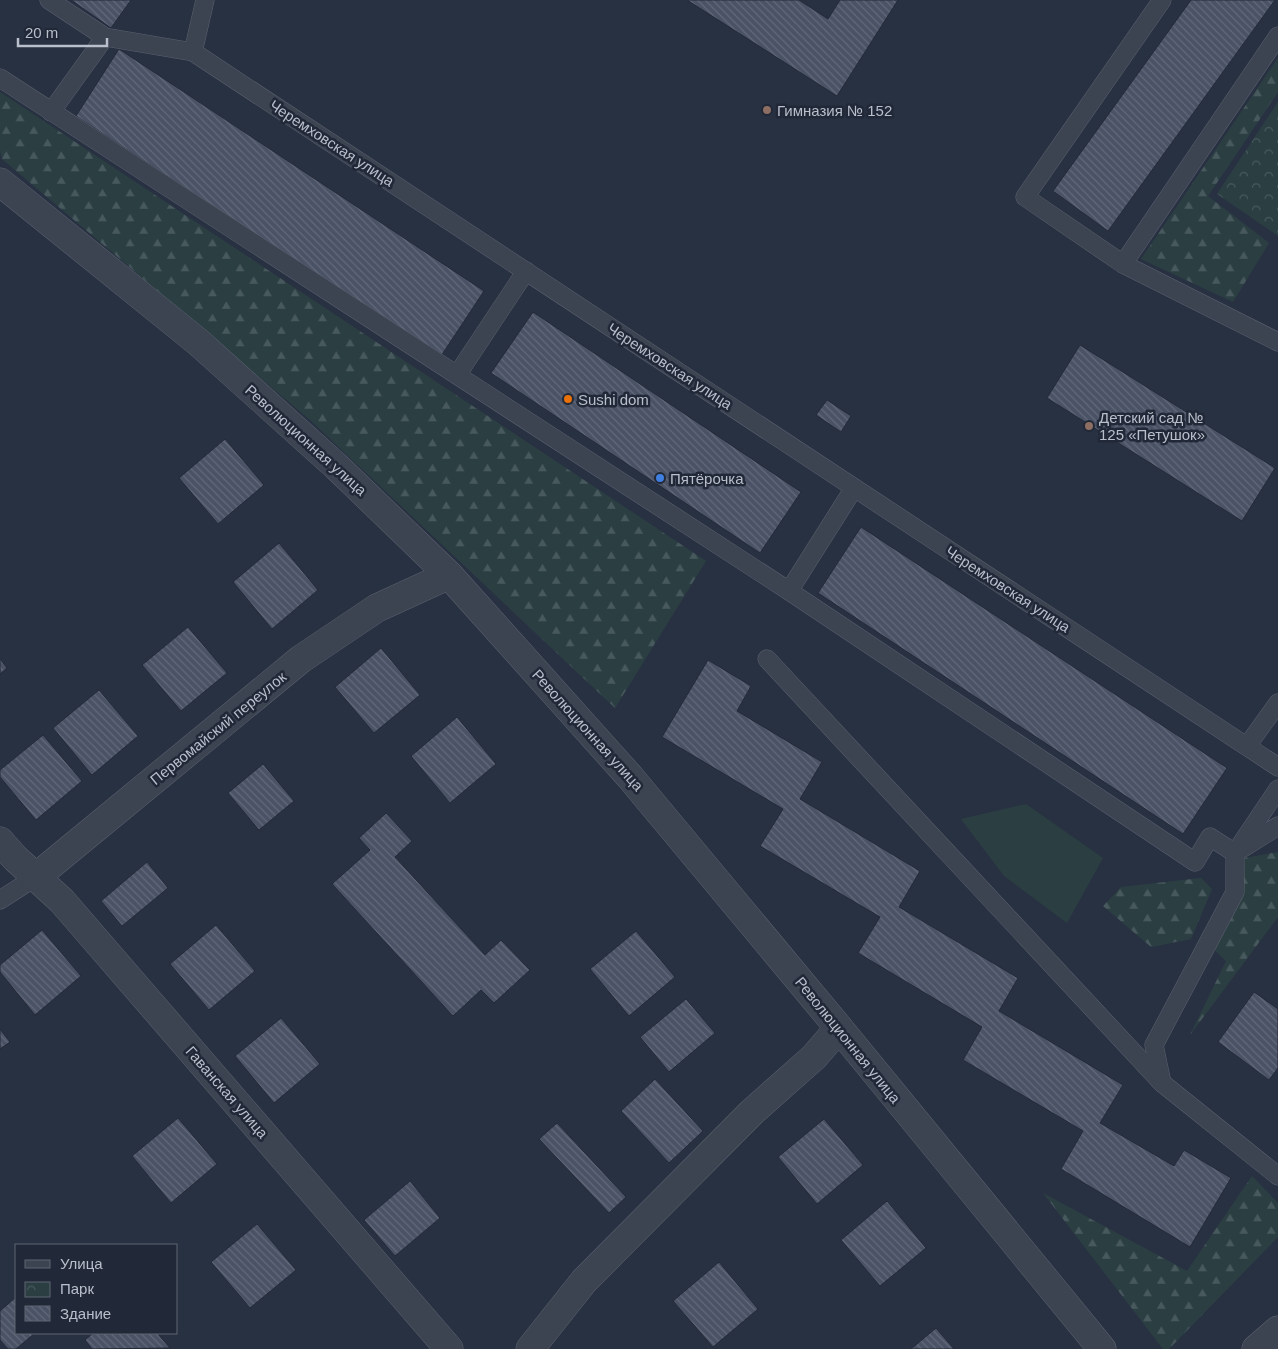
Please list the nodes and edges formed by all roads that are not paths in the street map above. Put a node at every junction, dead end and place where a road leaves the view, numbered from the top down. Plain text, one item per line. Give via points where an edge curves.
1 (49, 0) edge
2 (205, 0) edge
3 (1162, 0) edge
4 (1278, 36) edge
5 (105, 37) junction
6 (194, 52) junction
7 (0, 78) edge
8 (52, 112) junction
9 (0, 182) edge
10 (1123, 264) junction
11 (526, 271) junction
12 (1278, 342) edge
13 (457, 375) junction
14 (854, 488) junction
15 (449, 575) junction
16 (789, 591) junction
17 (767, 659) dead end
18 (1278, 703) edge
19 (1247, 746) junction
20 (1278, 767) edge
21 (1278, 789) edge
22 (1278, 826) edge
23 (0, 841) edge
24 (1235, 853) junction
25 (36, 877) junction
26 (0, 900) edge
27 (839, 1028) junction
28 (1162, 1083) junction
29 (1278, 1176) edge
30 (1278, 1330) edge
31 (449, 1349) edge
32 (530, 1349) edge
33 (1102, 1349) edge
34 (1256, 1349) edge

1 - 5 lane, Черемховская улица
2 - 6 lane
3 - 10 lane via 1025,197
4 - 10 lane
5 - 6 lane, Черемховская улица
5 - 8 lane
6 - 11 lane, Черемховская улица
7 - 8 lane
8 - 13 lane
9 - 15 street, Революционная улица via 198,342 336,466
10 - 12 lane
11 - 13 lane
11 - 14 lane, Черемховская улица
13 - 16 lane
14 - 16 lane
14 - 19 lane, Черемховская улица
15 - 25 street, Первомайский переулок via 378,608 301,659
15 - 27 street, Революционная улица via 630,776
16 - 24 lane via 1195,862 1210,837
17 - 28 lane
18 - 19 lane
19 - 20 lane, Черемховская улица
21 - 24 lane
22 - 24 lane
23 - 25 street, Гаванская улица
24 - 28 lane via 1235,892 1154,1045
25 - 26 lane, Первомайский переулок
25 - 31 street, Гаванская улица via 62,901
27 - 32 street via 814,1057 752,1112 584,1281
27 - 33 street, Революционная улица
28 - 29 lane
30 - 34 street

